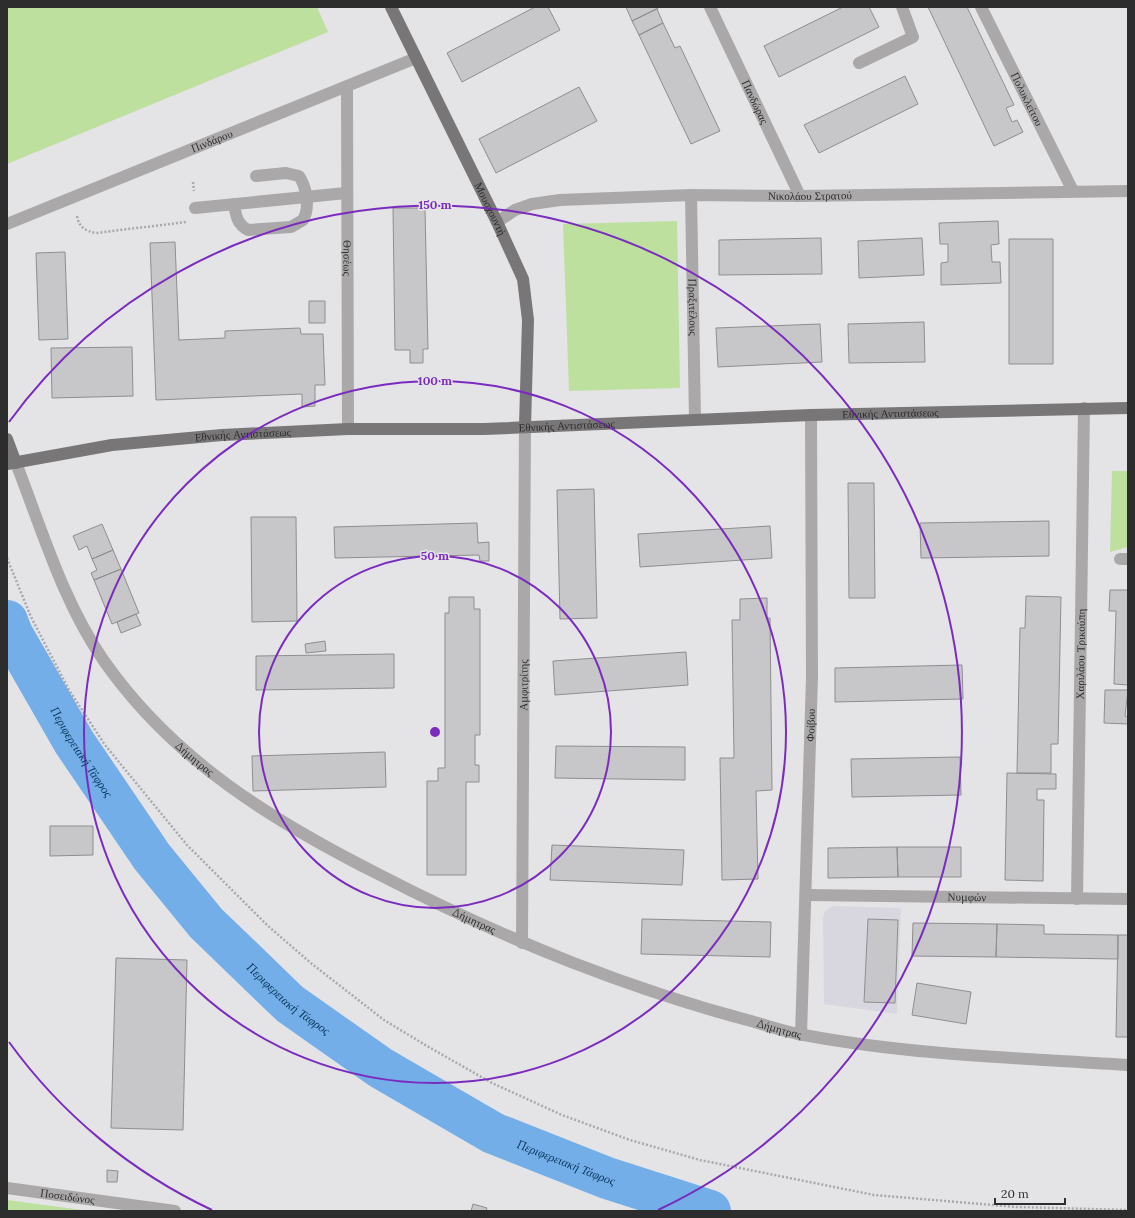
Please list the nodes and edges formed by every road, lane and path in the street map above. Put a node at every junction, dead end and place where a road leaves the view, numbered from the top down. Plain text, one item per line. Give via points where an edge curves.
1 (391, 7) edge
2 (710, 7) edge
3 (902, 7) edge
4 (981, 7) edge
5 (416, 58) junction
6 (858, 63) dead end
7 (347, 86) junction
8 (256, 176) dead end
9 (193, 182) dead end
10 (1073, 191) junction
11 (1128, 191) edge
12 (346, 193) junction
13 (691, 195) junction
14 (800, 196) junction
15 (75, 197) junction
16 (306, 197) junction
17 (234, 204) junction
18 (195, 208) junction
19 (497, 222) junction
20 (7, 224) edge
21 (1084, 408) junction
22 (1128, 408) edge
23 (812, 415) junction
24 (695, 419) junction
25 (525, 426) junction
26 (348, 429) junction
27 (7, 439) edge
28 (12, 464) edge
29 (7, 558) edge
30 (806, 895) junction
31 (1077, 899) junction
32 (1128, 899) edge
33 (522, 943) junction
34 (802, 1035) junction
35 (1128, 1065) edge
36 (7, 1188) edge
37 (1028, 1207) junction
38 (1128, 1210) edge
39 (175, 1211) edge
40 (1028, 1211) edge

1 - 5 main road, Μουσχουντή
2 - 14 street, Πανδώρας
3 - 6 street via 913,36
4 - 10 street, Πολυκλείτου
5 - 7 street, Πινδάρου
5 - 19 main road, Μουσχουντή
7 - 12 street, Θησέως
7 - 15 street, Πινδάρου
8 - 16 street via 292,173 299,176 303,182
9 - 18 path
10 - 11 street, Νικολάου Στρατού
10 - 14 street, Νικολάου Στρατού
12 - 16 street
12 - 26 street, Θησέως
13 - 14 street, Νικολάου Στρατού
13 - 19 street, Νικολάου Στρατού via 560,200 532,204 515,210
13 - 24 street, Πραξιτέλους
15 - 18 path via 79,224 83,229 96,233 179,224 191,218
15 - 20 street, Πινδάρου
16 - 17 street
16 - 17 street via 306,214 298,225 262,230 248,230 242,227
17 - 18 street
19 - 25 main road, Μουσχουντή via 518,265 526,292 528,320
21 - 22 main road, Εθνικής Αντιστάσεως
21 - 23 main road, Εθνικής Αντιστάσεως
21 - 31 street, Χαριλάου Τρικούπη
23 - 24 main road, Εθνικής Αντιστάσεως
23 - 30 street, Φοίβου via 812,677
24 - 25 main road, Εθνικής Αντιστάσεως
25 - 26 main road, Εθνικής Αντιστάσεως via 484,429
25 - 33 street, Αμφιτρίτης
26 - 28 main road, Εθνικής Αντιστάσεως via 164,439 112,445
27 - 28 main road
28 - 33 street, Δήμητρας via 87,634 119,680 165,733 235,792 288,826 428,900
29 - 37 path via 32,617 69,690 106,745 187,845 252,911 312,964 384,1020 492,1083 562,1115 630,1140 700,1160 874,1196
30 - 31 street, Νυμφών
30 - 34 street, Φοίβου
31 - 32 street, Νυμφών
33 - 34 street, Δήμητρας via 659,994 714,1012
34 - 35 street, Δήμητρας via 907,1050
36 - 39 street, Ποσειδώνος
37 - 38 path
37 - 40 path

